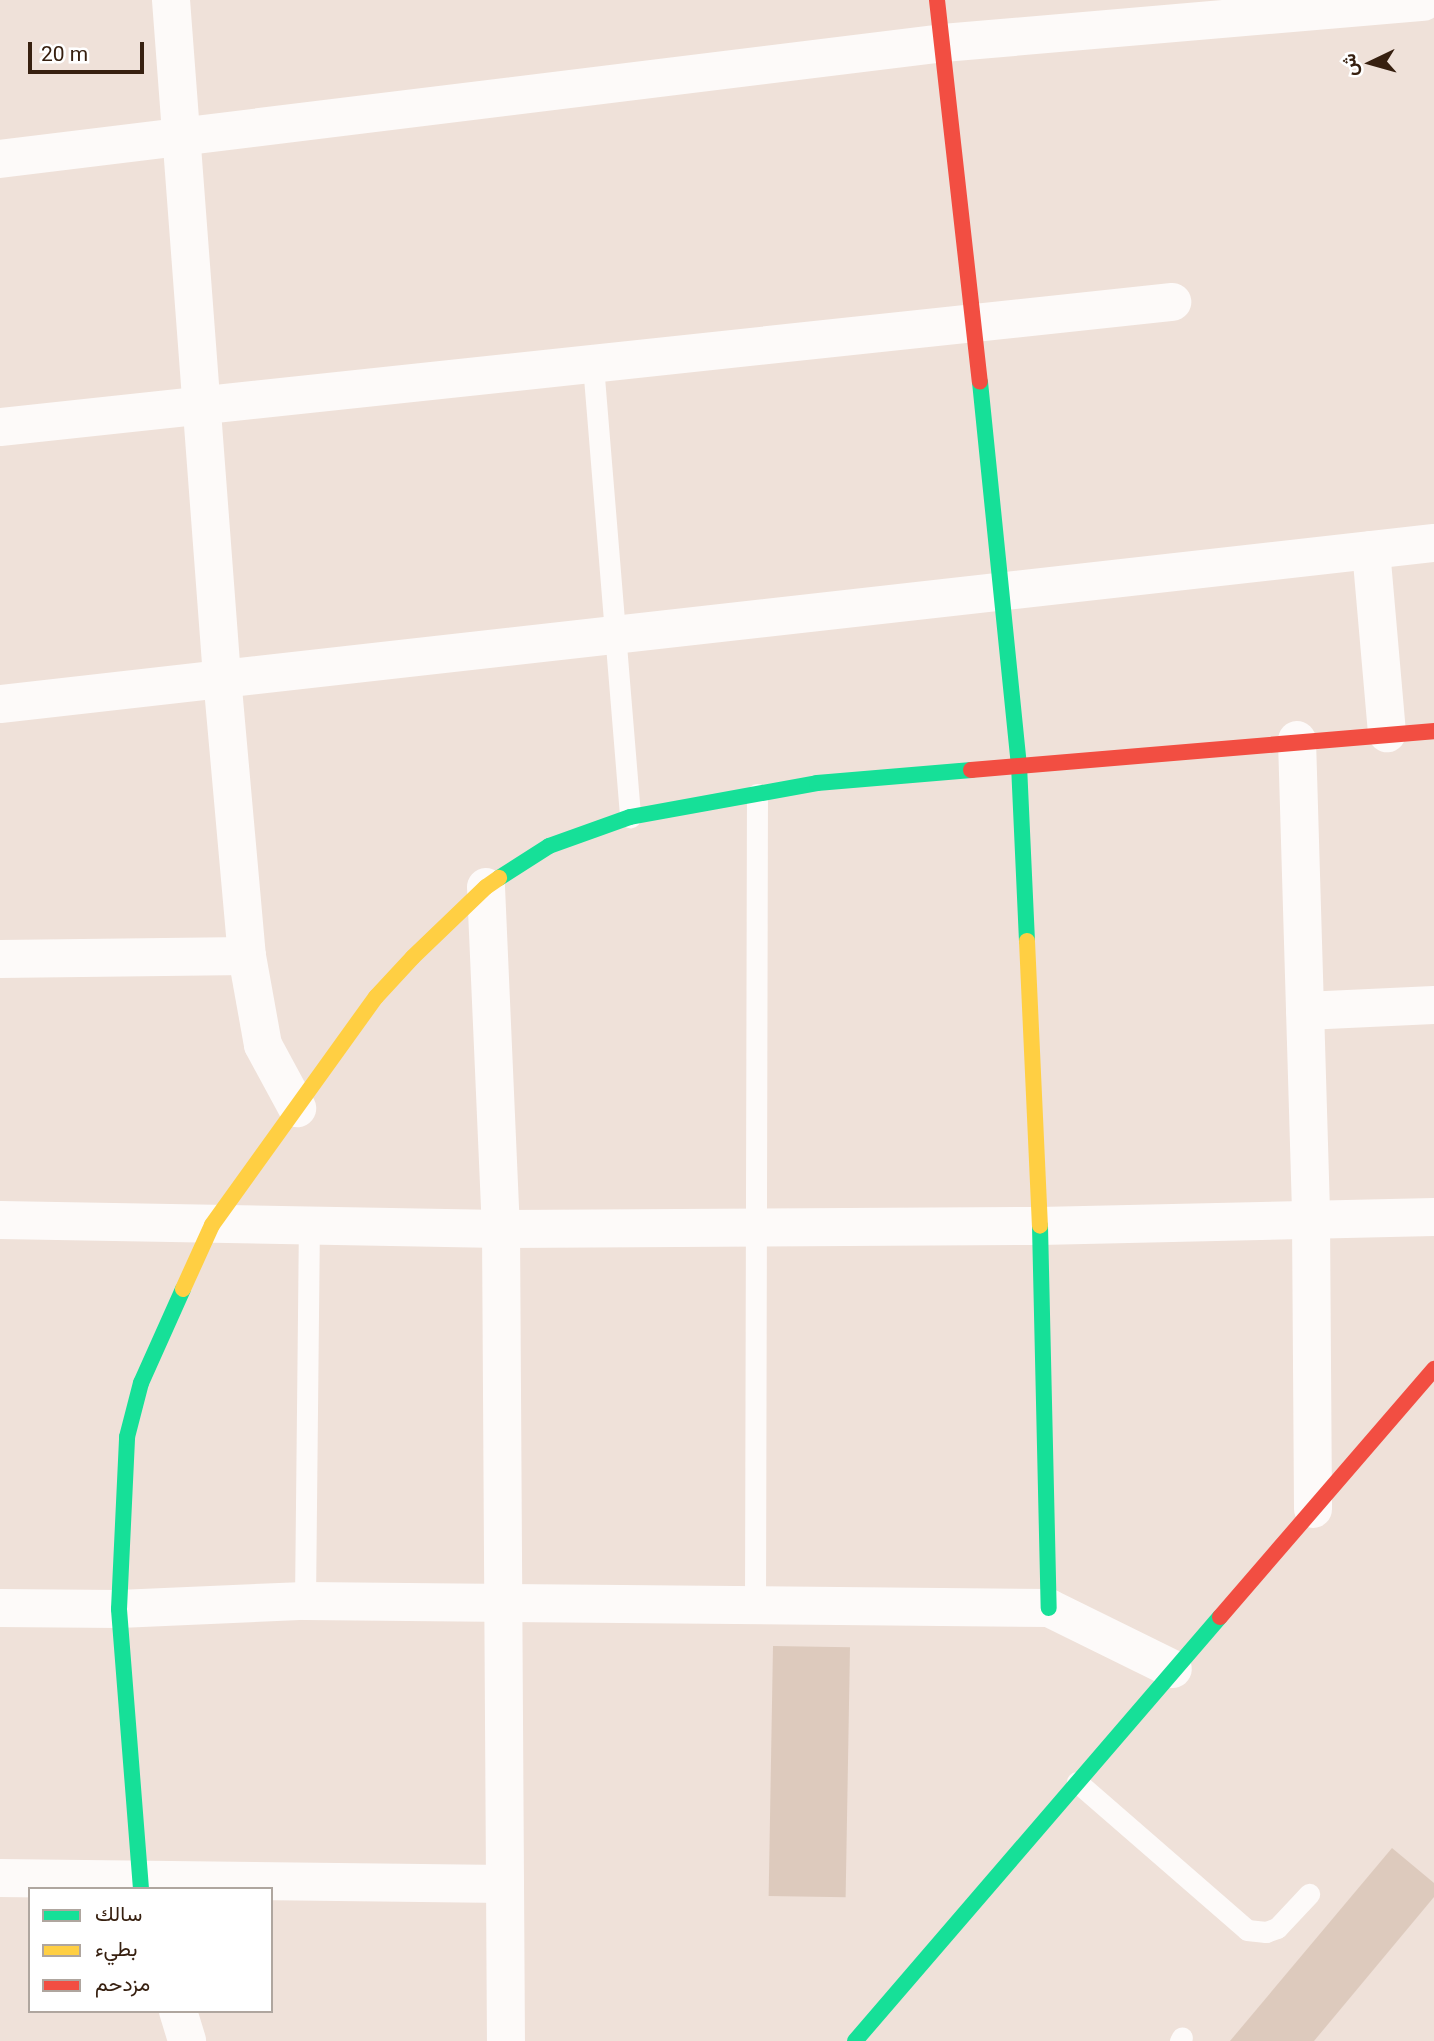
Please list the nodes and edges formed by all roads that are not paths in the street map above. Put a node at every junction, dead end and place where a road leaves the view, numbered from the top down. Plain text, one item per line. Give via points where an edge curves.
1 (171, 0) edge
2 (937, 0) edge
3 (1426, 7) edge
4 (943, 43) junction
5 (181, 136) junction
6 (0, 159) edge
7 (1172, 302) dead end
8 (972, 325) junction
9 (593, 365) junction
10 (203, 406) junction
11 (0, 427) edge
12 (1434, 543) edge
13 (1371, 550) junction
14 (1003, 591) junction
15 (615, 634) junction
16 (222, 677) junction
17 (0, 704) edge
18 (1434, 731) edge
19 (1387, 733) junction
20 (1297, 740) junction
21 (1019, 765) junction
22 (757, 794) junction
23 (630, 817) junction
24 (486, 887) junction
25 (247, 956) junction
26 (0, 959) edge
27 (1434, 1005) edge
28 (1305, 1011) junction
29 (297, 1108) junction
30 (1434, 1217) edge
31 (0, 1220) edge
32 (1311, 1220) junction
33 (212, 1225) junction
34 (309, 1226) junction
35 (1040, 1226) junction
36 (756, 1228) junction
37 (501, 1229) junction
38 (1434, 1369) edge
39 (1313, 1509) junction
40 (305, 1601) junction
41 (504, 1604) junction
42 (755, 1606) junction
43 (0, 1608) edge
44 (1049, 1608) junction
45 (119, 1609) junction
46 (1173, 1669) junction
47 (1077, 1782) junction
48 (0, 1878) edge
49 (505, 1884) junction
50 (140, 1885) edge
51 (1309, 1894) dead end
52 (179, 2013) edge
53 (187, 2041) edge
54 (506, 2041) edge
55 (855, 2041) edge

1 - 5 street
2 - 4 street
3 - 4 street
4 - 5 street
4 - 8 street
5 - 6 street
5 - 10 street
7 - 8 street
8 - 9 street
8 - 14 street
9 - 10 street
9 - 15 lane
10 - 11 street
10 - 16 street
12 - 13 street
13 - 14 street
13 - 19 street
14 - 15 street
14 - 21 street
15 - 16 street
15 - 23 lane
16 - 17 street
16 - 25 street
18 - 19 street
19 - 20 street
20 - 21 street
20 - 28 street
21 - 22 street via 817,783
21 - 35 street
22 - 23 street
22 - 36 lane
23 - 24 street via 549,846
24 - 29 street via 376,997
24 - 37 street
25 - 26 street
25 - 29 street via 263,1045
27 - 28 street
28 - 32 street
29 - 33 street
30 - 32 street
31 - 33 street
32 - 35 street
32 - 39 street
33 - 34 street
33 - 45 street via 141,1383 127,1437
34 - 37 street
34 - 40 lane
35 - 36 street
35 - 44 street
36 - 37 street
36 - 42 lane
37 - 41 street
38 - 39 street
39 - 46 street
40 - 41 street
40 - 45 street
41 - 42 street
41 - 49 street
42 - 44 street
43 - 45 street
44 - 46 street
45 - 50 street
46 - 47 street
47 - 51 lane via 1247,1930 1277,1928
47 - 55 street
48 - 50 street
49 - 50 street
49 - 54 street
52 - 53 street

